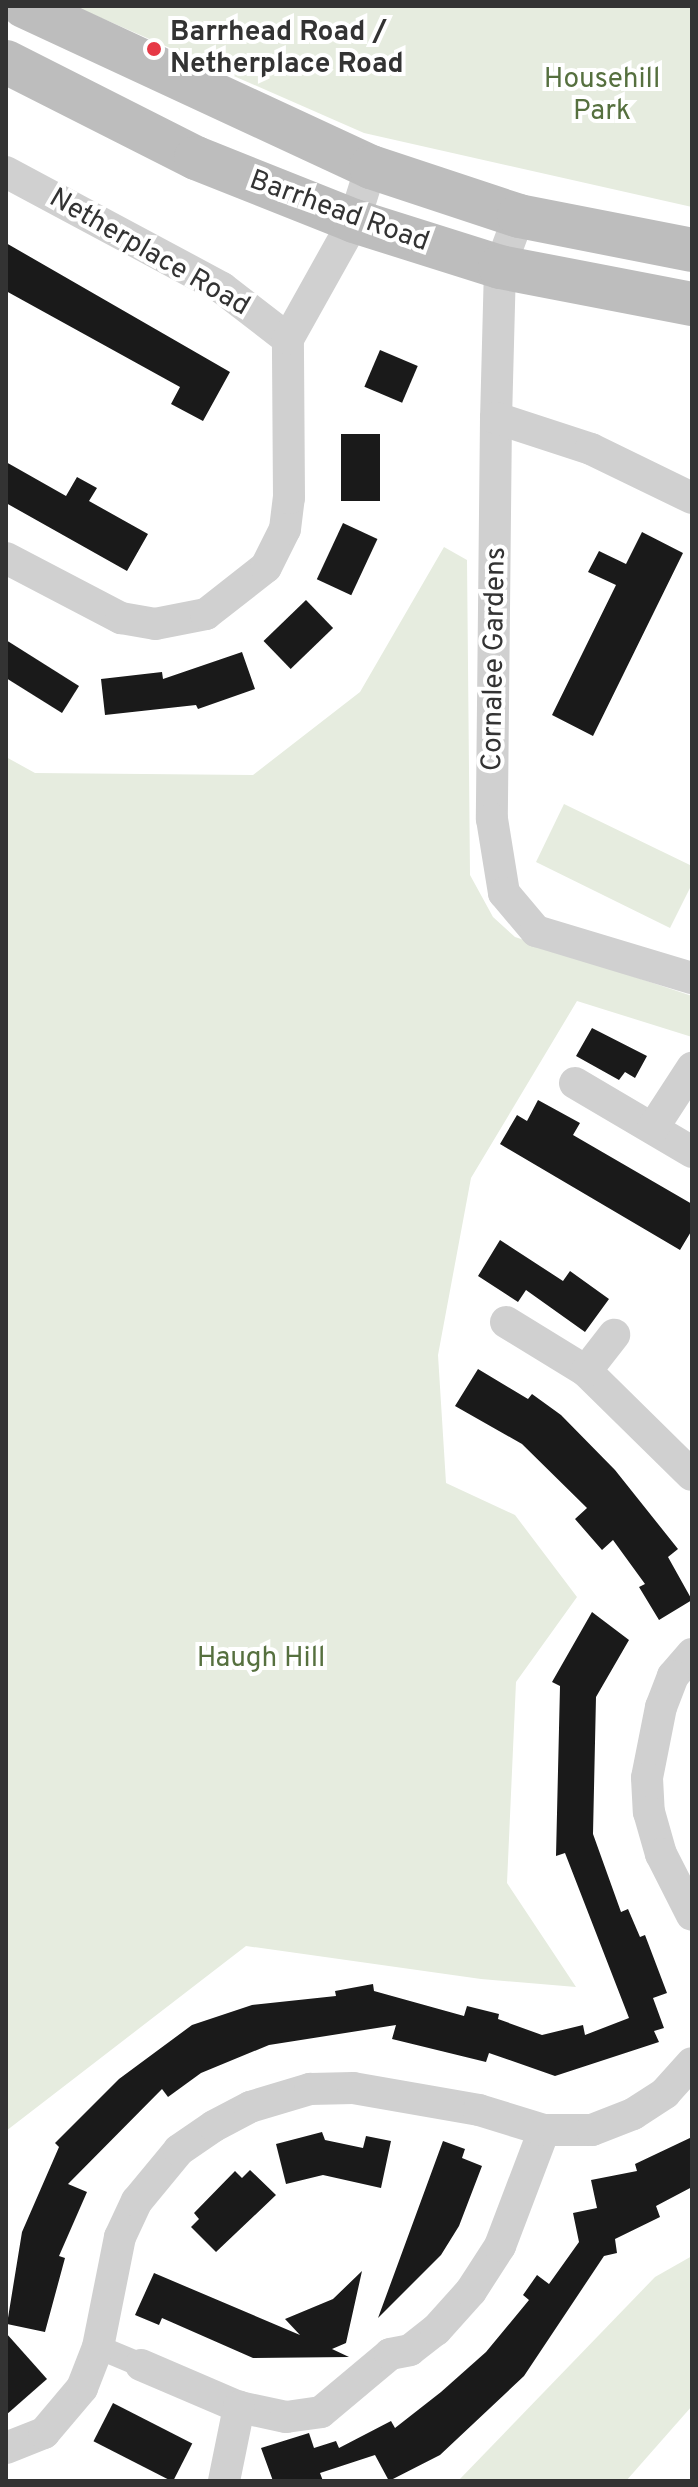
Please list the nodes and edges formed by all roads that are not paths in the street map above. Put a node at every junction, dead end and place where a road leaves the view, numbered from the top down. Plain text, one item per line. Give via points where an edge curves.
1 (24, 6) edge
2 (6, 62) edge
3 (371, 167) junction
4 (6, 172) edge
5 (519, 216) junction
6 (354, 221) junction
7 (692, 250) edge
8 (500, 267) junction
9 (692, 304) edge
10 (288, 339) junction
11 (496, 418) junction
12 (692, 498) edge
13 (6, 558) edge
14 (692, 978) edge
15 (692, 1068) edge
16 (575, 1083) dead end
17 (653, 1128) junction
18 (692, 1152) edge
19 (506, 1322) dead end
20 (614, 1335) dead end
21 (586, 1371) junction
22 (691, 1471) edge
23 (692, 1654) edge
24 (692, 1913) edge
25 (692, 2063) edge
26 (544, 2130) junction
27 (98, 2347) junction
28 (141, 2365) joint
29 (239, 2407) junction
30 (6, 2448) edge
31 (224, 2481) edge

1 - 3 main road, Barrhead Road
2 - 6 main road, Barrhead Road via 196,158
3 - 5 main road, Barrhead Road
3 - 6 street
4 - 10 street, Netherplace Road via 222,288
5 - 7 main road, Barrhead Road
5 - 8 street, Cornalee Gardens
6 - 8 main road, Barrhead Road
6 - 10 street
8 - 9 main road, Barrhead Road
8 - 11 street, Cornalee Gardens
10 - 13 street via 285,529 266,567 238,594 206,614 155,624 121,618
11 - 12 street via 591,449
11 - 14 street, Cornalee Gardens via 492,819 504,893 536,931
15 - 17 street
16 - 17 street
17 - 18 street
19 - 21 street
20 - 21 street
21 - 22 street
23 - 24 street via 673,1676 661,1707 647,1778 649,1812 661,1854
25 - 26 street via 665,2093 633,2114 592,2130
26 - 27 street via 479,2110 353,2088 310,2089 250,2107 179,2150 137,2201 120,2237
26 - 29 street via 500,2246 471,2291 436,2330 410,2350 390,2354 321,2412 286,2417
27 - 28 street
27 - 30 street via 82,2388 62,2415 44,2433
28 - 29 street
29 - 31 street

